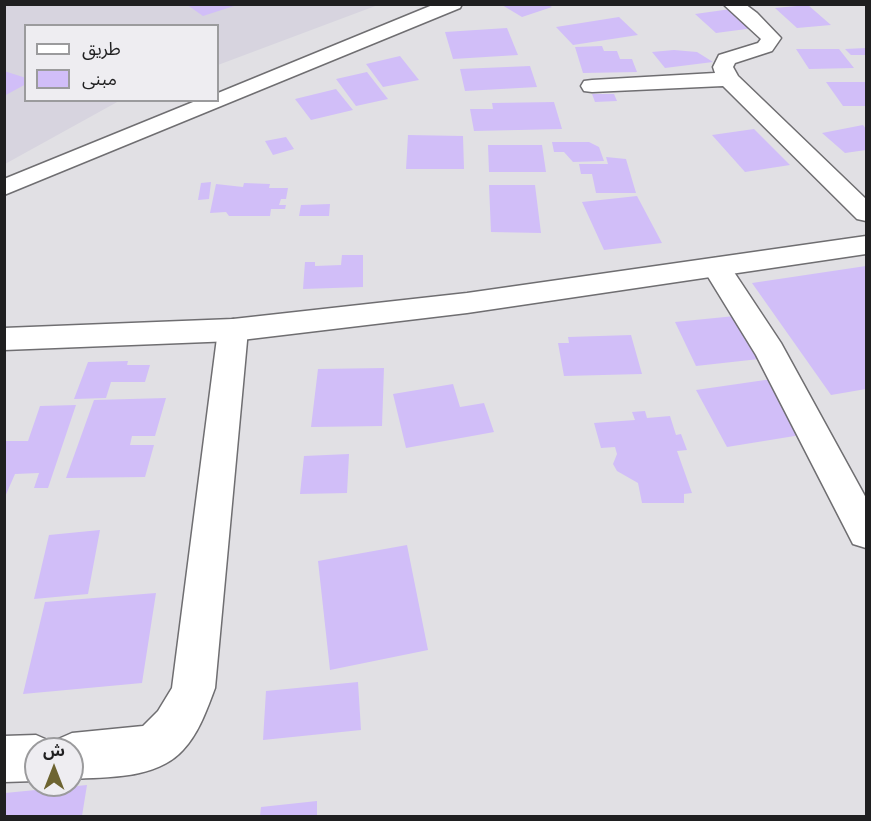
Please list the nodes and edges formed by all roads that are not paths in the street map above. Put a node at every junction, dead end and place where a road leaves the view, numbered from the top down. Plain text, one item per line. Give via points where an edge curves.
1 (453, 4) edge
2 (732, 4) edge
3 (728, 79) junction
4 (592, 86) dead end
5 (219, 100) edge
6 (214, 102) edge
7 (4, 188) edge
8 (867, 213) edge
9 (867, 244) edge
10 (716, 267) junction
11 (233, 330) junction
12 (4, 339) edge
13 (867, 532) edge
14 (84, 755) edge
15 (24, 758) edge
16 (4, 759) edge

1 - 5 street
2 - 3 street via 771,38 765,46 726,59 723,67
3 - 4 street
3 - 8 street
6 - 7 street
9 - 10 street
10 - 11 street via 467,303
10 - 13 street via 770,351
11 - 12 street
11 - 14 street via 194,688 177,723 154,745
15 - 16 street

